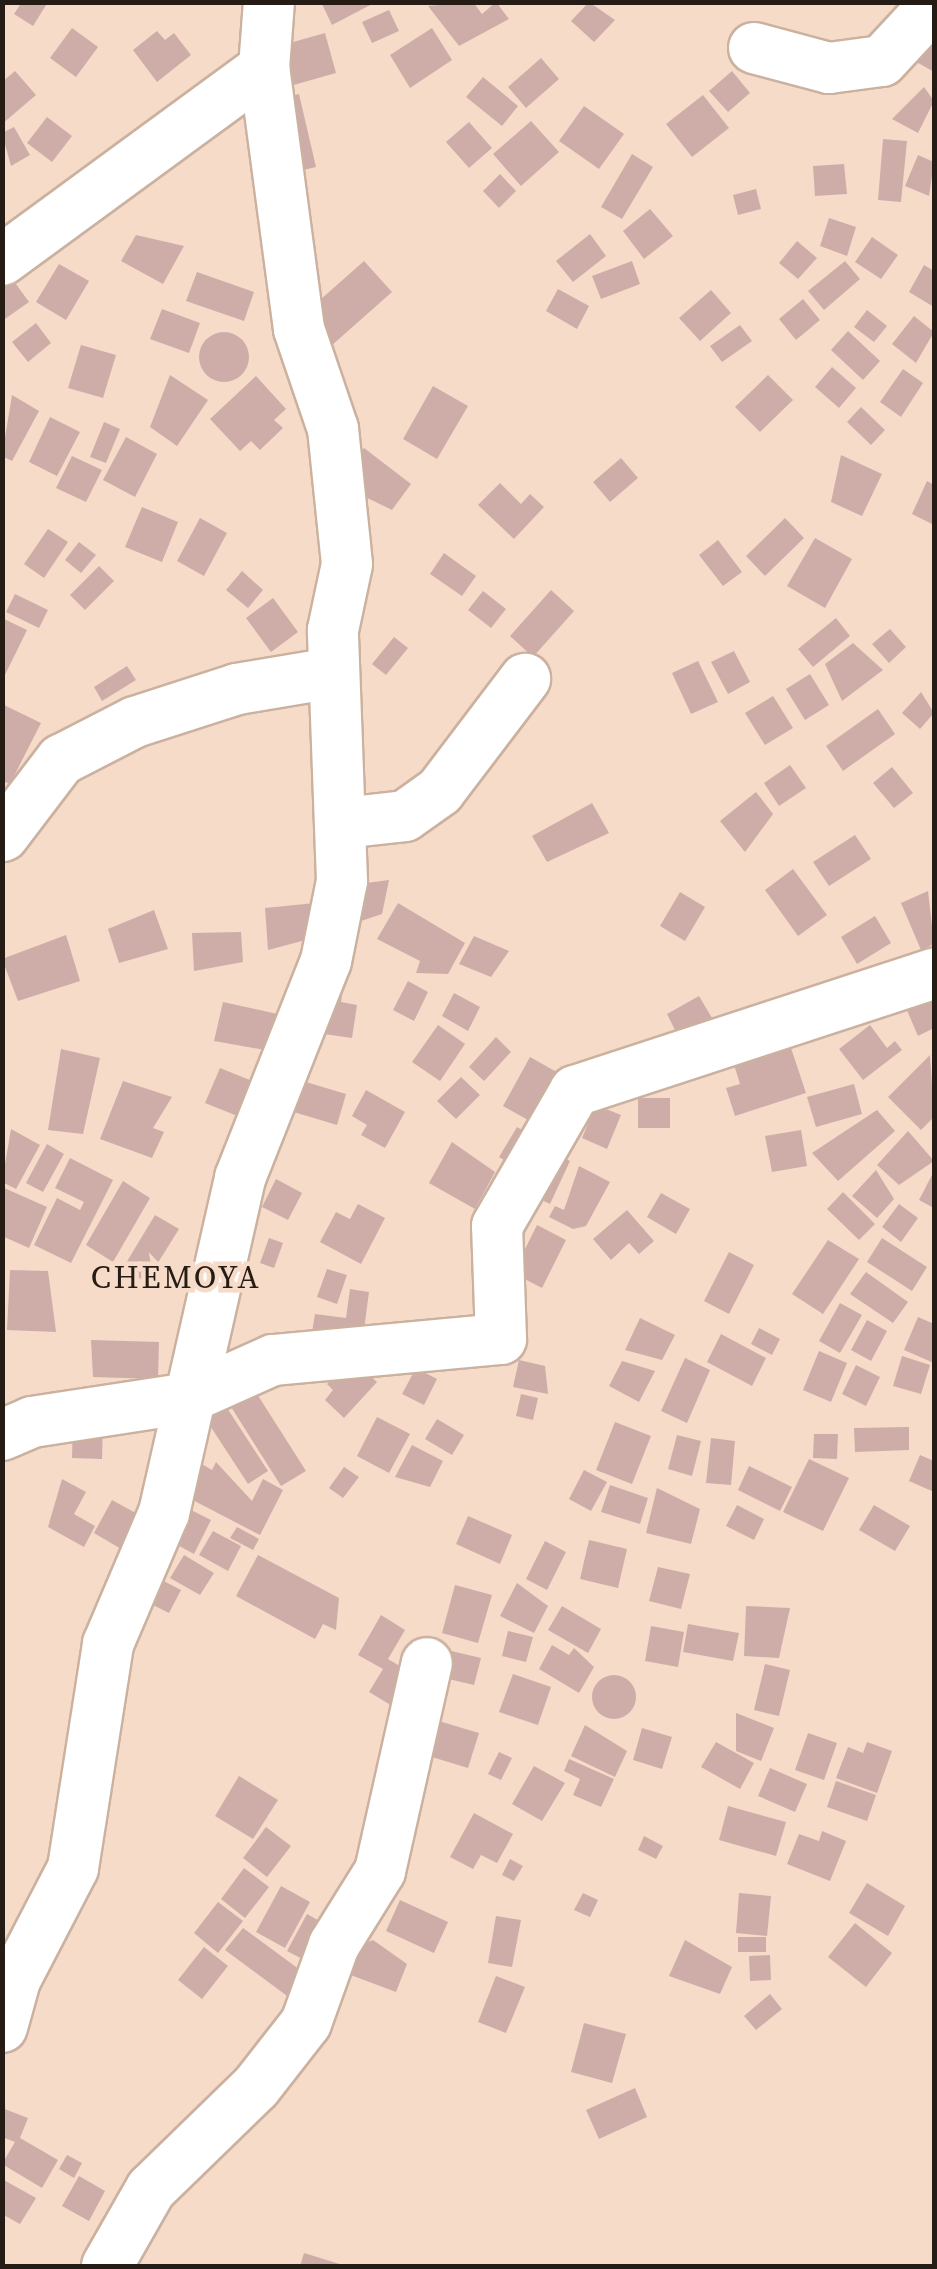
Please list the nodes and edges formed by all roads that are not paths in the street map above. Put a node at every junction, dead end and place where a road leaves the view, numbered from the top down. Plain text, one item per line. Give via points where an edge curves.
1 (269, 2) edge
2 (934, 5) edge
3 (754, 48) dead end
4 (264, 68) junction
5 (2, 260) edge
6 (333, 673) junction
7 (525, 679) dead end
8 (343, 823) junction
9 (4, 836) edge
10 (934, 974) edge
11 (188, 1398) junction
12 (2, 1436) edge
13 (427, 1663) dead end
14 (2, 2027) edge
15 (106, 2266) edge

1 - 4 street
2 - 3 street via 882,61 829,68
4 - 5 street
4 - 6 street via 299,328 333,429 348,564
6 - 8 street
6 - 9 street via 237,689 136,722 61,760
7 - 8 street via 440,791 405,816
8 - 11 street via 331,943 240,1178
10 - 11 street via 574,1091 497,1226 501,1339 273,1360
11 - 12 street via 32,1422
11 - 14 street via 164,1513 108,1644 73,1868 15,1980
13 - 15 street via 380,1870 334,1945 306,2023 256,2087 151,2189

